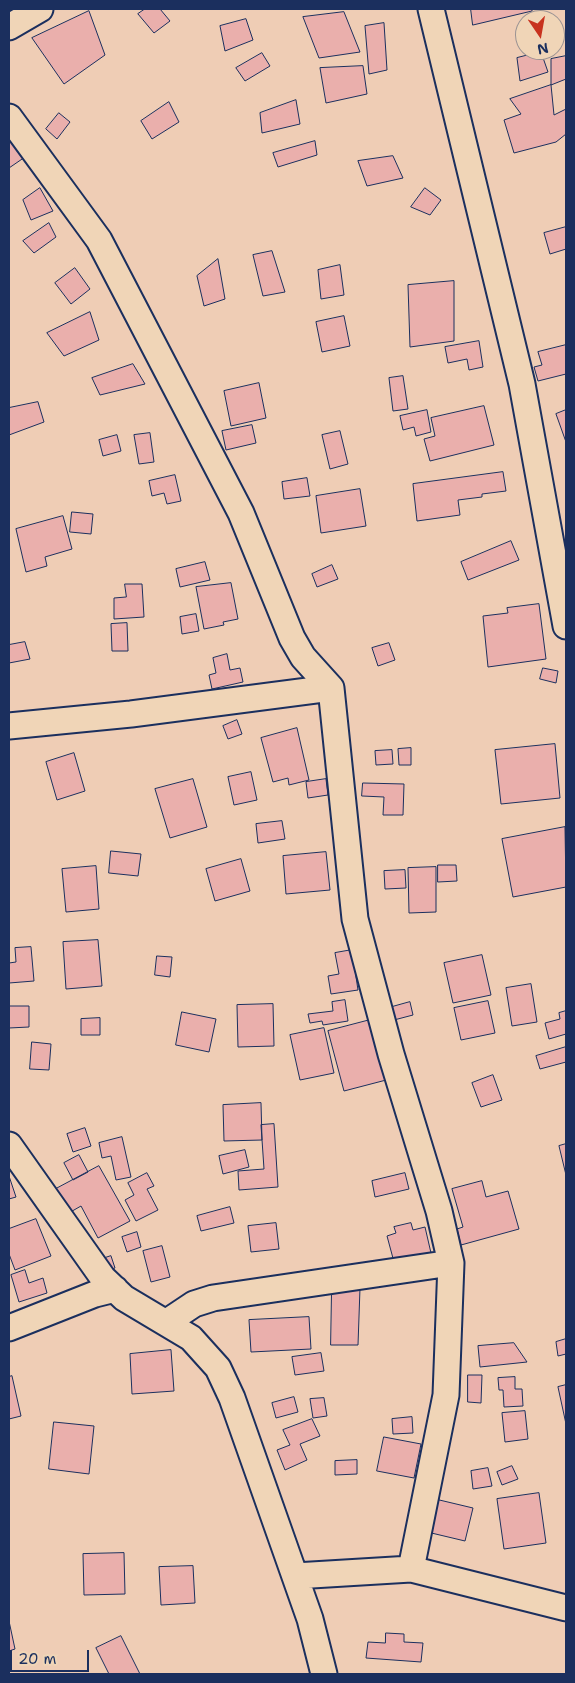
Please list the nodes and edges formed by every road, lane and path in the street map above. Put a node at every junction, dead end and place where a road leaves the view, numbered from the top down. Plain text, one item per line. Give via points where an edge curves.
1 (40, 9) edge
2 (431, 9) edge
3 (9, 27) edge
4 (9, 117) edge
5 (566, 626) edge
6 (331, 688) junction
7 (9, 726) edge
8 (9, 1145) edge
9 (450, 1263) junction
10 (115, 1290) junction
11 (166, 1322) junction
12 (9, 1328) edge
13 (411, 1569) junction
14 (295, 1576) junction
15 (566, 1608) edge
16 (324, 1674) edge

1 - 3 street
2 - 5 street via 522,384
4 - 6 street via 99,240 241,513 292,638 303,657
6 - 7 street
6 - 9 street via 355,919 439,1211
8 - 10 street via 103,1278
9 - 11 street via 213,1298 194,1304
9 - 13 street via 446,1395
10 - 11 street
10 - 12 street via 95,1294
11 - 14 street via 192,1338 218,1368 232,1398
13 - 14 street
13 - 15 street
14 - 16 street

